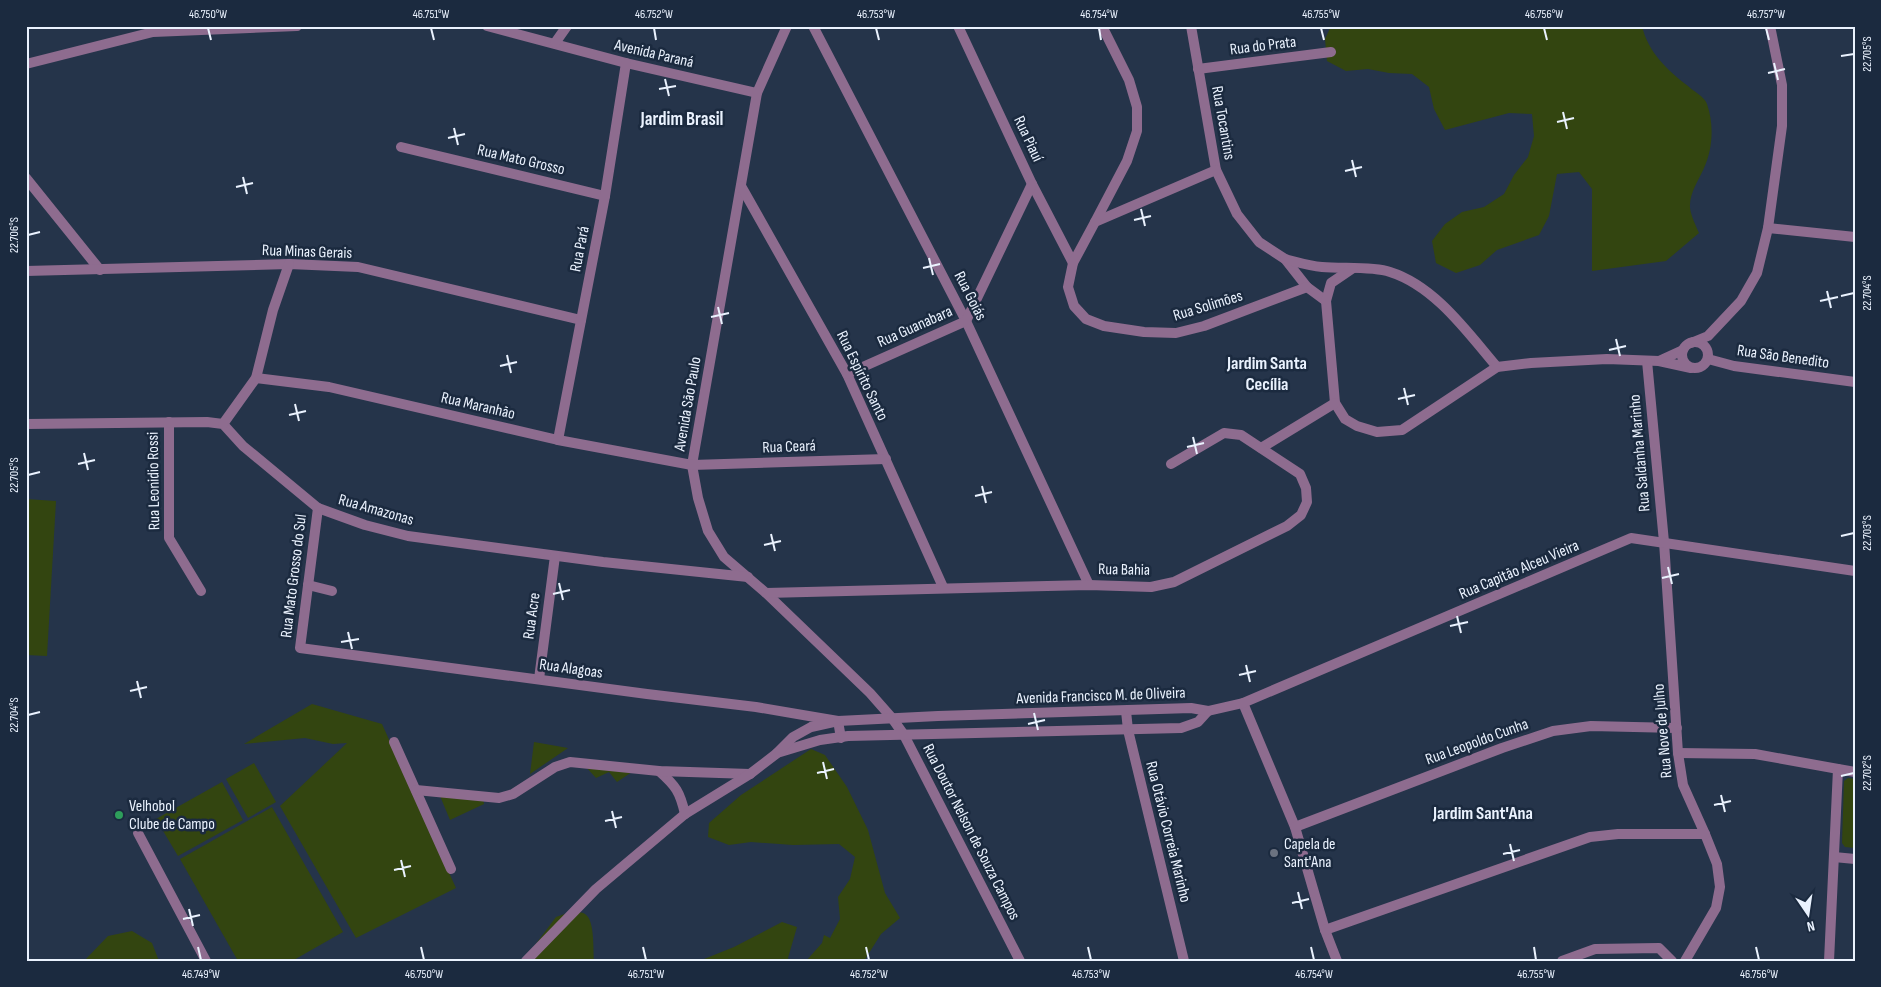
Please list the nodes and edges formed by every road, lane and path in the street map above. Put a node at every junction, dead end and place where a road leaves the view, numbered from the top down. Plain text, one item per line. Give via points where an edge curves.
1 (298, 26) edge
2 (487, 26) edge
3 (567, 26) edge
4 (787, 26) edge
5 (812, 26) edge
6 (958, 26) edge
7 (1102, 26) edge
8 (1191, 26) edge
9 (1770, 26) edge
10 (556, 43) junction
11 (1331, 52) dead end
12 (626, 63) junction
13 (26, 64) edge
14 (1198, 69) junction
15 (757, 93) junction
16 (401, 147) dead end
17 (1216, 170) junction
18 (26, 178) edge
19 (1032, 184) junction
20 (741, 186) junction
21 (605, 196) junction
22 (1095, 222) junction
23 (1768, 228) junction
24 (1855, 237) edge
25 (1285, 260) junction
26 (1073, 263) junction
27 (289, 264) junction
28 (1353, 268) junction
29 (100, 270) junction
30 (26, 271) edge
31 (1307, 287) junction
32 (1326, 301) junction
33 (581, 320) junction
34 (966, 321) junction
35 (1708, 336) junction
36 (1691, 343) junction
37 (1683, 350) junction
38 (1708, 354) junction
39 (1647, 361) junction
40 (1659, 361) junction
41 (1497, 367) junction
42 (1691, 368) junction
43 (847, 374) junction
44 (256, 378) junction
45 (1855, 382) edge
46 (1335, 404) junction
47 (169, 422) junction
48 (26, 424) edge
49 (223, 424) junction
50 (558, 440) junction
51 (1261, 448) junction
52 (886, 459) junction
53 (1171, 464) dead end
54 (692, 465) junction
55 (318, 508) junction
56 (1664, 542) junction
57 (555, 556) junction
58 (1855, 571) edge
59 (748, 577) junction
60 (308, 585) junction
61 (1089, 585) junction
62 (943, 587) junction
63 (201, 591) dead end
64 (332, 591) dead end
65 (766, 593) junction
66 (300, 648) joint
67 (539, 680) junction
68 (1243, 703) junction
69 (1126, 711) junction
70 (1208, 711) junction
71 (892, 718) junction
72 (838, 721) junction
73 (1677, 728) junction
74 (1128, 730) junction
75 (904, 735) junction
76 (841, 738) junction
77 (394, 742) dead end
78 (1678, 753) junction
79 (776, 754) junction
80 (1838, 769) junction
81 (659, 771) junction
82 (1855, 772) edge
83 (750, 774) junction
84 (416, 790) junction
85 (685, 814) junction
86 (1295, 827) junction
87 (138, 833) dead end
88 (1705, 834) junction
89 (1834, 857) junction
90 (1855, 859) edge
91 (451, 869) dead end
92 (1325, 930) junction
93 (206, 961) edge
94 (526, 961) edge
95 (1020, 961) edge
96 (1184, 961) edge
97 (1337, 961) edge
98 (1562, 961) edge
99 (1672, 961) edge
100 (1684, 961) edge
101 (1829, 961) edge

1 - 13 street via 153,32
2 - 10 street, Avenida Paraná
3 - 10 street
4 - 15 street, Avenida São Paulo
5 - 34 street, Rua Goiás
6 - 19 street, Rua Piauí
7 - 22 street, Rua Solimões via 1129,80 1136,107 1137,132 1127,161
8 - 14 street, Rua Tocantins
9 - 23 street via 1782,85 1782,118
10 - 12 street, Avenida Paraná
11 - 14 street, Rua do Prata
12 - 15 street, Avenida Paraná
12 - 21 street, Rua Pará
14 - 17 street, Rua Tocantins
15 - 20 street, Avenida São Paulo
16 - 21 street, Rua Mato Grosso
17 - 22 street
17 - 25 street, Rua Tocantins via 1237,214 1259,242
18 - 29 street
19 - 26 street, Rua Piauí
19 - 34 street, Rua Guanabara
20 - 43 street, Rua Espírito Santo
20 - 54 street, Avenida São Paulo
21 - 33 street, Rua Pará
22 - 26 street, Rua Solimões
23 - 24 street
23 - 35 street via 1756,273 1741,301
25 - 28 street, Rua Tocantins via 1321,267
25 - 31 street, Rua Tocantins
26 - 31 street, Rua Solimões via 1068,287 1074,306 1086,319 1104,326 1144,332 1176,333 1204,326
27 - 29 street, Rua Minas Gerais
27 - 33 street, Rua Minas Gerais via 358,268
27 - 44 street via 273,310
28 - 32 street via 1331,282
28 - 41 street, Rua Tocantins via 1390,272 1432,295
29 - 30 street, Rua Minas Gerais
31 - 32 street, Rua Tocantins
32 - 46 street
33 - 50 street, Rua Pará
34 - 43 street, Rua Guanabara
34 - 61 street, Rua Goiás
35 - 36 street
35 - 38 street
36 - 37 street
36 - 38 street, Rua São Benedito via 1700,343
37 - 40 street
37 - 42 street via 1683,361
38 - 42 street via 1702,367
38 - 45 street, Rua São Benedito via 1734,366
39 - 40 street
39 - 41 street via 1607,359
39 - 56 street, Rua Saldanha Marinho
40 - 42 street
41 - 46 street via 1402,430 1377,432 1357,426 1345,418
43 - 52 street, Rua Espírito Santo
44 - 49 street
44 - 50 street, Rua Maranhão via 329,387
46 - 51 street
47 - 48 street
47 - 49 street
47 - 63 street, Rua Leonidio Rossi via 169,538
49 - 55 street, Rua Amazonas via 243,446
50 - 54 street, Rua Maranhão
51 - 53 street, Rua Bahia via 1242,435 1224,432
51 - 61 street, Rua Bahia via 1300,474 1307,502 1301,515 1287,526 1174,582 1151,587
52 - 54 street, Rua Ceará
52 - 62 street, Rua Espírito Santo
54 - 59 street, Avenida São Paulo via 708,531 724,557
55 - 57 street, Rua Amazonas via 408,536
55 - 60 street, Rua Mato Grosso do Sul
56 - 58 street, Rua Capitão Alceu Vieira
56 - 68 street, Rua Capitão Alceu Vieira via 1630,538
56 - 73 street, Rua Nove de Julho
57 - 59 street, Rua Amazonas
57 - 67 street, Rua Acre
59 - 65 street, Avenida São Paulo
60 - 64 street
60 - 66 street, Rua Mato Grosso do Sul
61 - 62 street, Rua Bahia
62 - 65 street, Rua Bahia
65 - 71 street, Avenida São Paulo
66 - 67 street, Rua Alagoas
67 - 72 street, Rua Alagoas via 756,707
68 - 70 street, Rua Capitão Alceu Vieira
68 - 86 street
69 - 70 street, Avenida Francisco M. de Oliveira via 1191,708
69 - 71 street, Avenida Francisco M. de Oliveira
69 - 74 street, Rua Otávio Correia Marinho
70 - 74 street, Avenida Francisco M. de Oliveira via 1198,722 1181,728
71 - 72 street, Avenida Francisco M. de Oliveira
71 - 75 street, Rua Doutor Nelson de Souza Campos
72 - 76 street
72 - 79 street, Avenida Francisco M. de Oliveira via 811,727 793,736
73 - 78 street, Rua Nove de Julho
73 - 86 street, Rua Leopoldo Cunha via 1591,726 1553,731
74 - 75 street, Avenida Francisco M. de Oliveira
74 - 96 street, Rua Otávio Correia Marinho
75 - 76 street, Avenida Francisco M. de Oliveira
75 - 95 street, Rua Doutor Nelson de Souza Campos
76 - 79 street, Avenida Francisco M. de Oliveira via 820,740
77 - 84 street
78 - 80 street via 1755,754
78 - 88 street, Rua Nove de Julho via 1683,785
79 - 83 street, Avenida Francisco M. de Oliveira
80 - 82 street
80 - 89 street
81 - 83 street
81 - 84 street via 570,762 554,767 513,794 499,798
81 - 85 street via 674,785
83 - 85 street, Avenida Francisco M. de Oliveira
84 - 91 street
85 - 94 street, Avenida Francisco M. de Oliveira via 596,889
86 - 92 street
87 - 93 street
88 - 92 street via 1590,837
88 - 100 street, Rua Nove de Julho via 1720,887 1716,908
89 - 90 street
89 - 101 street
92 - 97 street
98 - 99 street via 1595,949 1659,948

